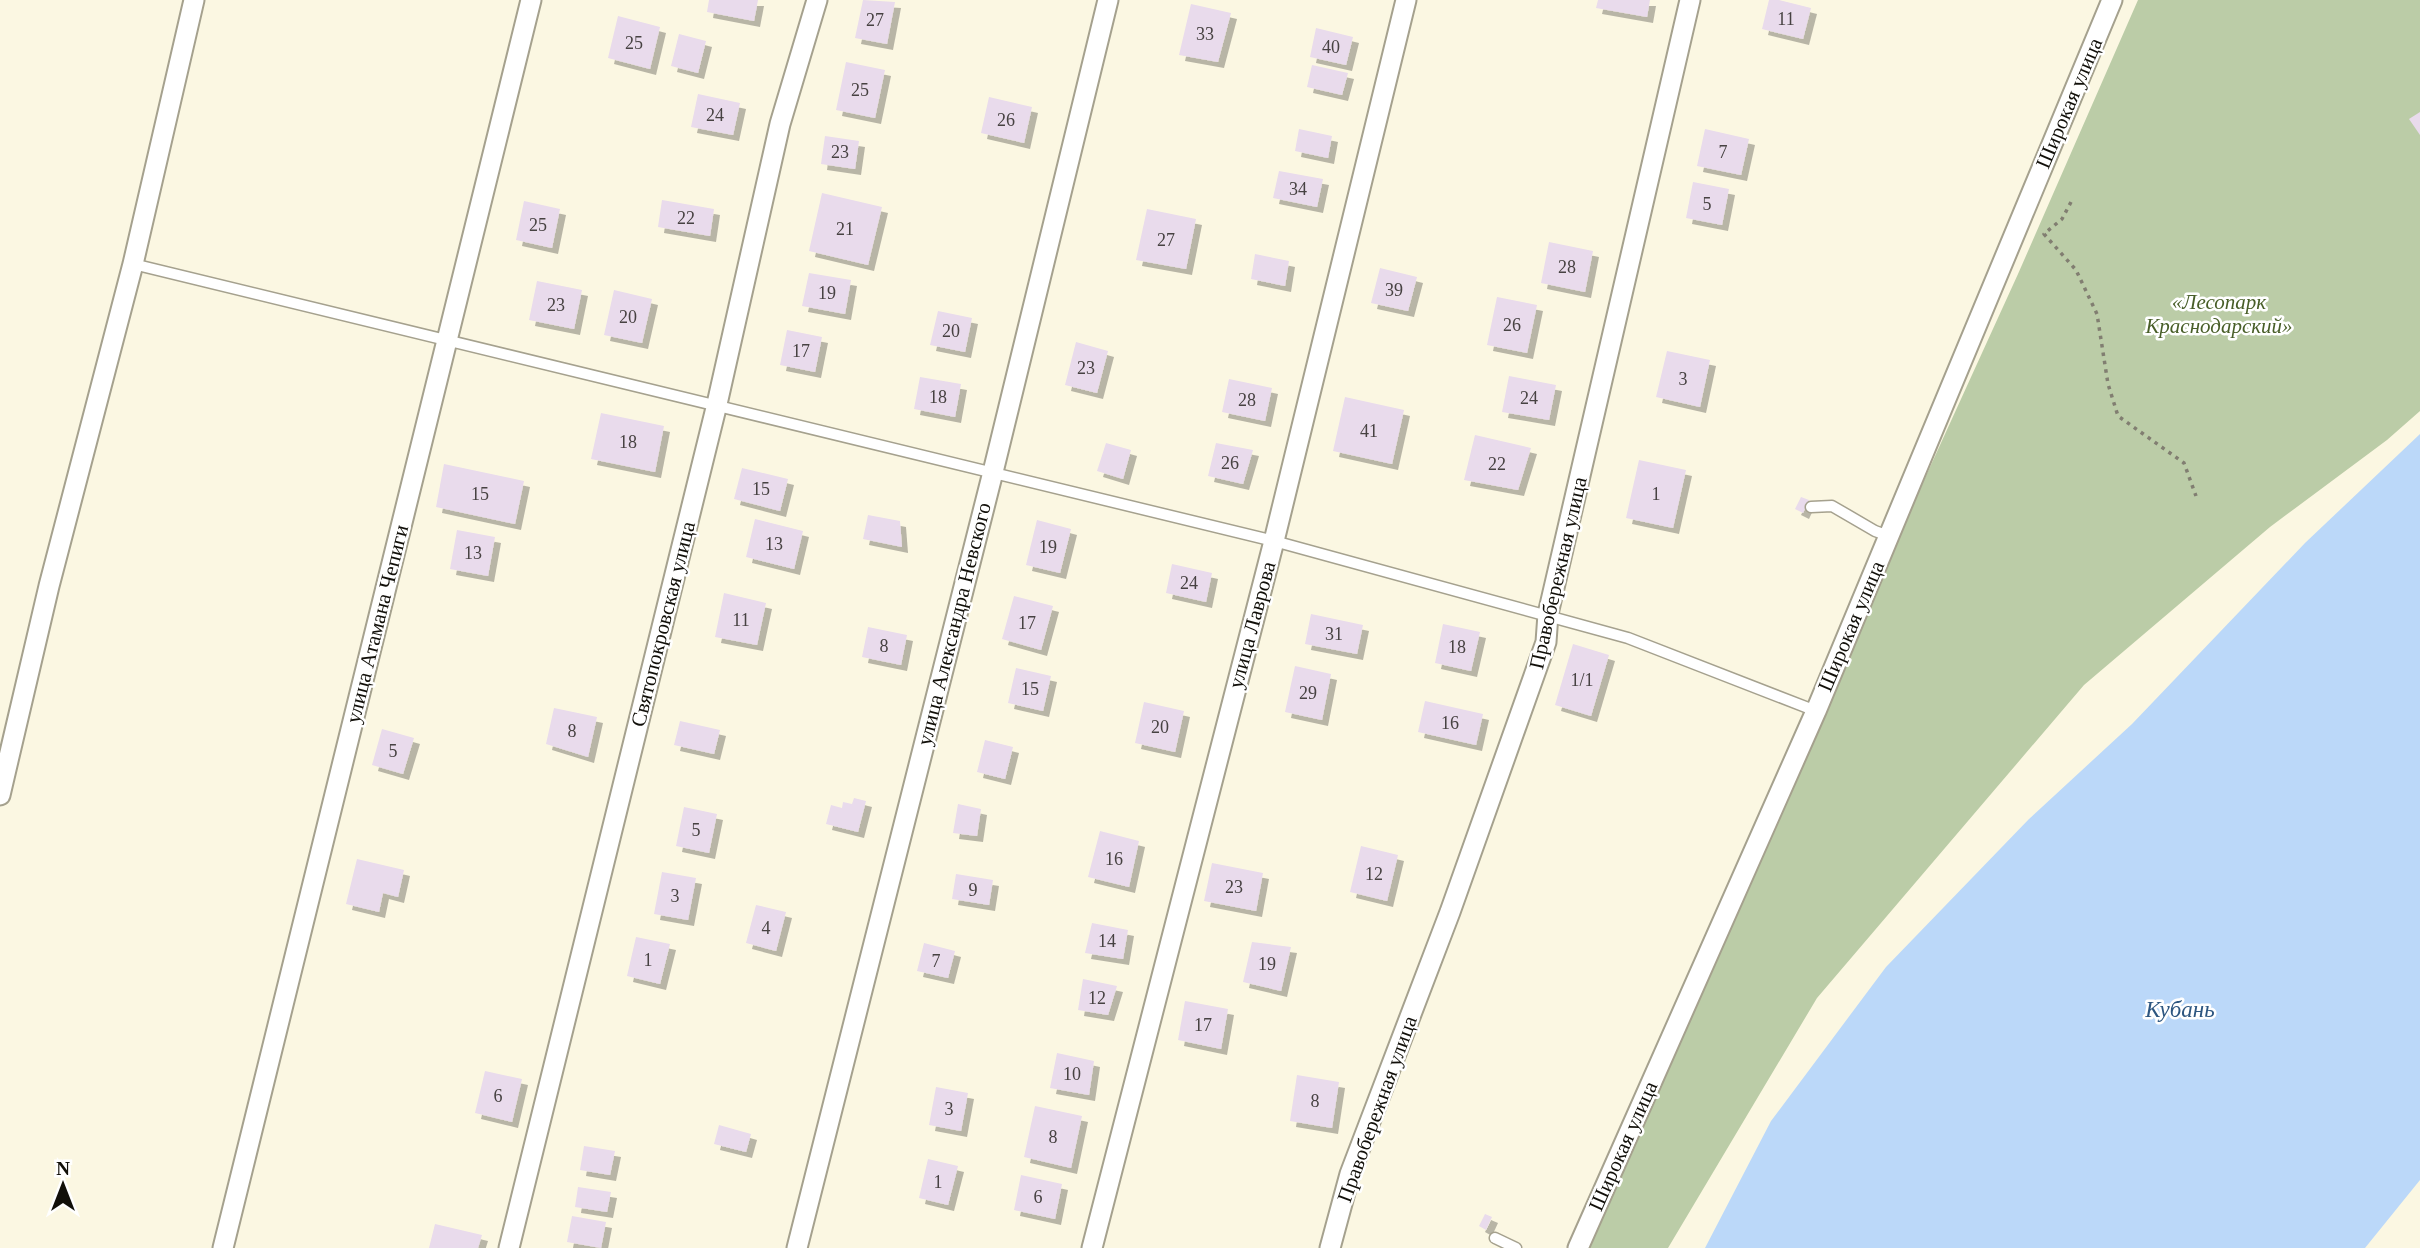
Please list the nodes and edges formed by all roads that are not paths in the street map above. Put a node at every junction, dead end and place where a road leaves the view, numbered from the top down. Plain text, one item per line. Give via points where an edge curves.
1 (194, 0) edge
2 (531, 0) edge
3 (817, 0) edge
4 (1108, 0) edge
5 (1406, 0) edge
6 (1689, 0) edge
7 (2112, 0) edge
8 (132, 264) junction
9 (447, 341) junction
10 (717, 404) junction
11 (993, 472) junction
12 (1811, 507) dead end
13 (1888, 537) junction
14 (1274, 541) junction
15 (1548, 614) junction
16 (1816, 712) junction
17 (0, 795) edge
18 (1495, 1238) dead end
19 (223, 1248) edge
20 (509, 1248) edge
21 (797, 1248) edge
22 (1092, 1248) edge
23 (1330, 1248) edge
24 (1516, 1248) edge
25 (1578, 1248) edge

1 - 8 street
2 - 9 street, улица Атамана Чепиги
3 - 10 street, Святопокровская улица via 780,124
4 - 11 street, улица Александра Невского
5 - 14 street, улица Лаврова
6 - 15 street, Правобережная улица
7 - 13 street, Широкая улица
8 - 9 lane
8 - 17 street
9 - 10 lane
9 - 19 street, улица Атамана Чепиги
10 - 11 lane
10 - 20 street, Святопокровская улица
11 - 14 lane
11 - 21 street, улица Александра Невского
12 - 13 lane via 1832,506
13 - 16 street, Широкая улица
14 - 15 lane
14 - 22 street, улица Лаврова
15 - 16 lane via 1628,638
15 - 23 street, Правобережная улица via 1546,642 1350,1174
16 - 25 street, Широкая улица
18 - 24 lane

